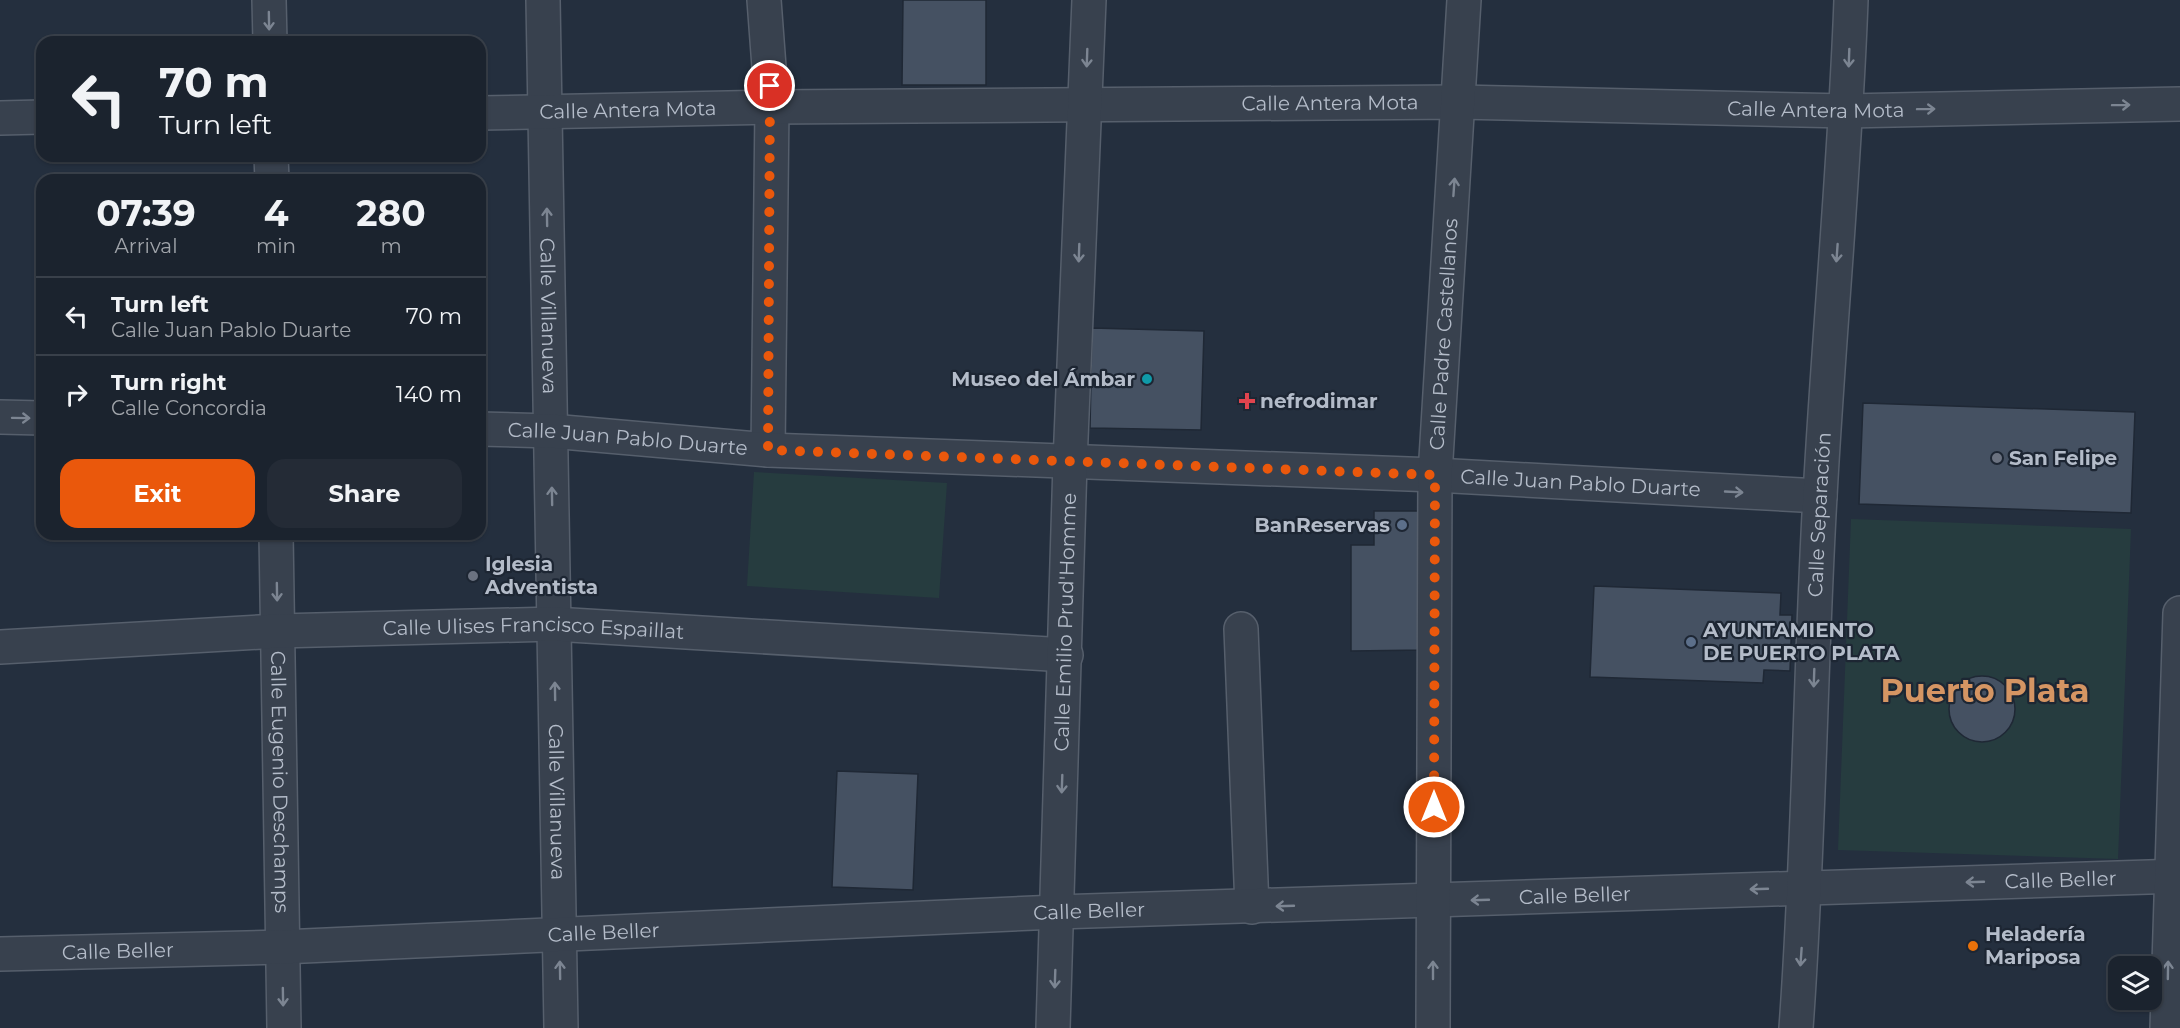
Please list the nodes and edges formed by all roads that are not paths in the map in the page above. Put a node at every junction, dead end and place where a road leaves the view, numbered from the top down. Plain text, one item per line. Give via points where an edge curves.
1 (269, 0) edge
2 (543, 0) edge
3 (764, 0) edge
4 (1089, 0) edge
5 (1464, 0) edge
6 (1851, 0) edge
7 (270, 36) edge
8 (1460, 102) junction
9 (2180, 104) edge
10 (1085, 105) junction
11 (771, 107) junction
12 (1847, 111) junction
13 (545, 112) junction
14 (486, 113) edge
15 (36, 117) edge
16 (0, 118) edge
17 (0, 417) edge
18 (36, 418) edge
19 (486, 429) edge
20 (551, 431) junction
21 (768, 450) junction
22 (1070, 463) junction
23 (1435, 475) junction
24 (1820, 496) junction
25 (276, 540) edge
26 (2180, 614) edge
27 (554, 624) junction
28 (1241, 629) dead end
29 (278, 631) junction
30 (0, 647) edge
31 (1066, 655) junction
32 (2175, 877) edge
33 (1806, 887) junction
34 (1434, 902) junction
35 (1252, 907) junction
36 (1057, 912) junction
37 (559, 933) junction
38 (282, 947) junction
39 (0, 954) edge
40 (284, 1028) edge
41 (561, 1028) edge
42 (1053, 1028) edge
43 (1432, 1028) edge
44 (1796, 1028) edge
45 (2167, 1028) edge

1 -> 7 street
2 - 13 street, Calle Villanueva
3 - 11 street
4 -> 10 street, Calle Emilio Prud'Homme
5 - 8 street, Calle Padre Castellanos
6 -> 12 street, Calle Separación
8 - 10 street, Calle Antera Mota
8 - 12 street, Calle Antera Mota
23 -> 8 street, Calle Padre Castellanos
12 -> 9 street, Calle Antera Mota
10 - 11 street, Calle Antera Mota
10 -> 22 street, Calle Emilio Prud'Homme
11 - 13 street, Calle Antera Mota
11 - 21 street
12 -> 24 street, Calle Separación
13 - 14 street, Calle Antera Mota
20 -> 13 street, Calle Villanueva
15 - 16 street
17 -> 18 street
19 - 20 street, Calle Juan Pablo Duarte
20 - 21 street, Calle Juan Pablo Duarte
27 -> 20 street, Calle Villanueva
21 - 22 street, Calle Juan Pablo Duarte
22 - 23 street, Calle Juan Pablo Duarte
22 - 31 street, Calle Emilio Prud'Homme
23 -> 24 street, Calle Juan Pablo Duarte
23 - 34 street, Calle Padre Castellanos
24 -> 33 street, Calle Separación
25 -> 29 street, Calle Eugenio Deschamps
26 - 32 street
27 - 29 street, Calle Ulises Francisco Espaillat
27 - 31 street, Calle Ulises Francisco Espaillat
37 -> 27 street, Calle Villanueva
28 - 35 street
29 - 30 street, Calle Ulises Francisco Espaillat
29 - 38 street, Calle Eugenio Deschamps
31 -> 36 street, Calle Emilio Prud'Homme
32 -> 33 street, Calle Beller
45 -> 32 street
33 -> 34 street, Calle Beller
33 -> 44 street, Calle Separación
34 -> 35 street, Calle Beller
43 -> 34 street, Calle Padre Castellanos
35 - 36 street, Calle Beller
36 - 37 street, Calle Beller
36 -> 42 street, Calle Emilio Prud'Homme
37 - 38 street, Calle Beller
41 -> 37 street, Calle Villanueva
38 - 39 street, Calle Beller
38 -> 40 street, Calle Eugenio Deschamps

